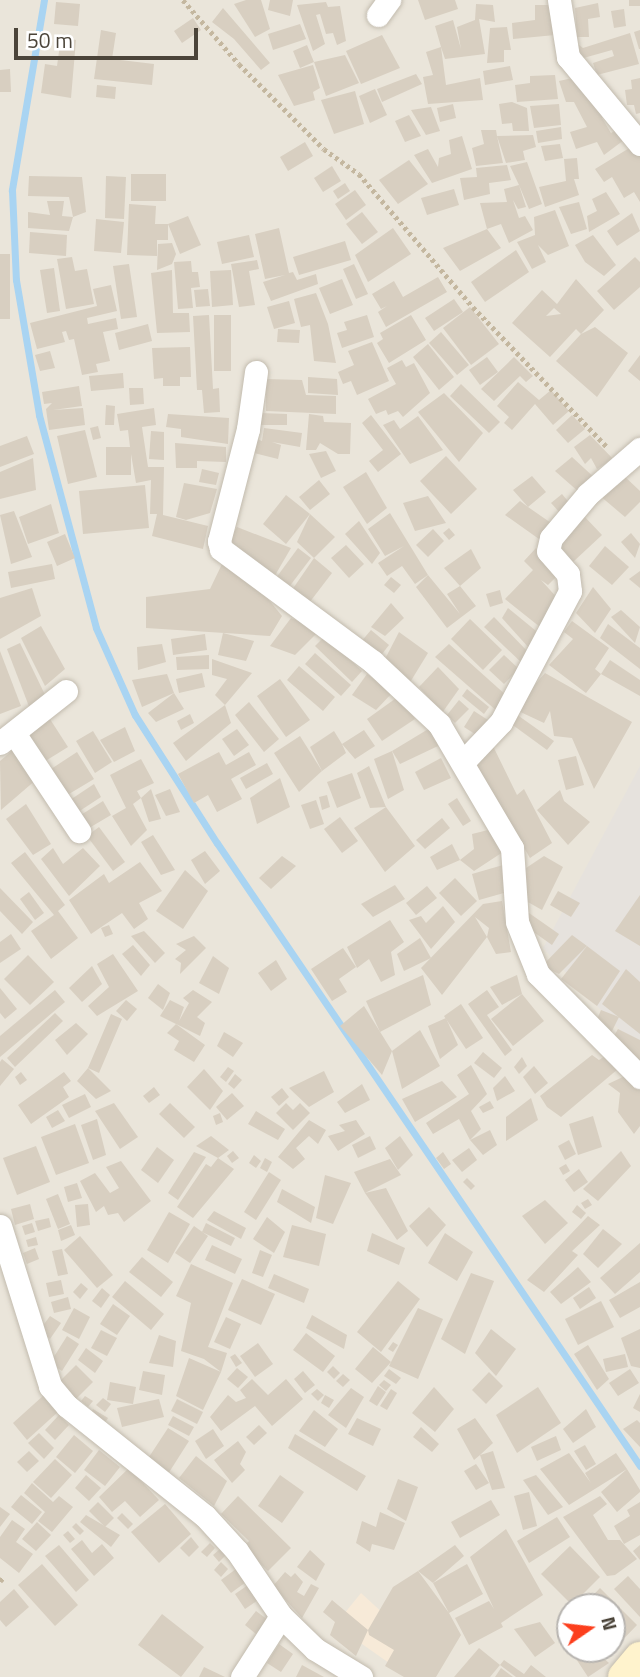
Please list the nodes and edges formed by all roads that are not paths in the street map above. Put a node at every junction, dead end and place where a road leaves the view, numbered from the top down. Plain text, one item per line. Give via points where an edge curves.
1 (559, 0) edge
2 (640, 144) edge
3 (256, 372) dead end
4 (640, 449) edge
5 (66, 691) dead end
6 (7, 738) edge
7 (463, 762) junction
8 (79, 831) dead end
9 (640, 1077) edge
10 (0, 1226) edge
11 (281, 1616) junction
12 (640, 1658) edge
13 (242, 1677) edge
14 (361, 1677) edge
15 (624, 1677) edge

1 - 2 street via 568,57
3 - 7 street via 248,429 219,541 221,549 417,698
4 - 7 street via 588,494 551,537 548,551 568,574 570,591 501,722
5 - 6 street
6 - 8 street
7 - 9 street via 512,848 517,922 538,974
10 - 11 street via 50,1386 67,1406 205,1516 237,1551
11 - 13 street
11 - 14 street via 315,1649
12 - 15 street

